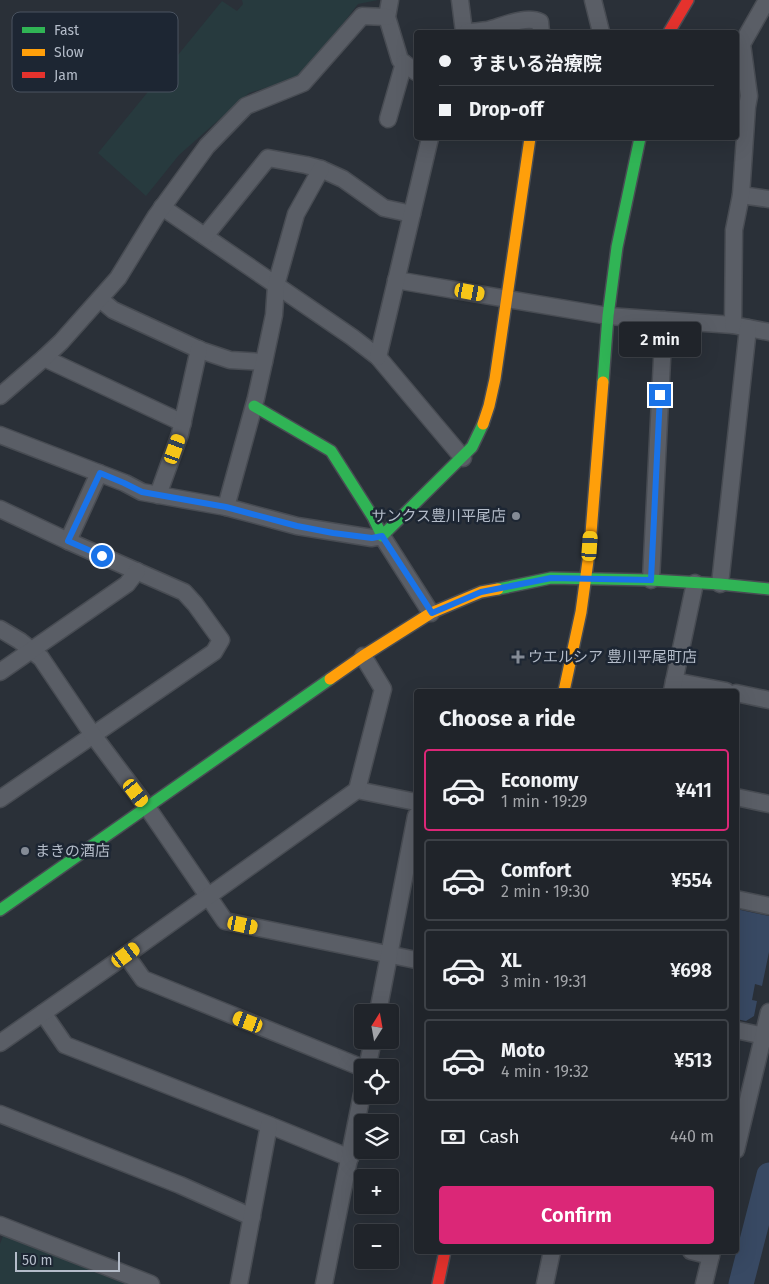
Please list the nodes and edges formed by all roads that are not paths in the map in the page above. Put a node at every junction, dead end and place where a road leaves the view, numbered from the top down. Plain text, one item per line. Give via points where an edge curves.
1 (390, 0) edge
2 (460, 0) edge
3 (594, 0) edge
4 (688, 0) edge
5 (767, 0) edge
6 (387, 17) junction
7 (466, 30) edge
8 (487, 30) edge
9 (541, 30) edge
10 (601, 30) edge
11 (670, 30) edge
12 (410, 67) edge
13 (742, 107) edge
14 (388, 119) dead end
15 (430, 140) edge
16 (530, 140) edge
17 (640, 140) edge
18 (321, 169) junction
19 (741, 195) junction
20 (769, 199) edge
21 (162, 207) junction
22 (412, 214) junction
23 (205, 236) junction
24 (396, 280) junction
25 (276, 285) junction
26 (507, 298) junction
27 (100, 299) junction
28 (608, 316) junction
29 (664, 320) junction
30 (741, 326) junction
31 (769, 332) edge
32 (199, 349) junction
33 (378, 357) junction
34 (44, 358) junction
35 (264, 362) junction
36 (0, 396) edge
37 (254, 406) junction
38 (183, 423) junction
39 (0, 435) edge
40 (462, 458) junction
41 (100, 473) junction
42 (158, 495) junction
43 (226, 507) junction
44 (0, 509) edge
45 (382, 536) junction
46 (68, 541) junction
47 (137, 571) junction
48 (586, 578) junction
49 (651, 580) junction
50 (694, 583) junction
51 (720, 584) junction
52 (769, 589) edge
53 (432, 613) junction
54 (0, 629) edge
55 (32, 650) junction
56 (363, 656) junction
57 (0, 672) edge
58 (673, 686) edge
59 (564, 689) edge
60 (705, 689) edge
61 (739, 695) edge
62 (769, 700) edge
63 (93, 735) junction
64 (357, 790) junction
65 (739, 798) edge
66 (0, 799) edge
67 (414, 802) edge
68 (769, 804) edge
69 (147, 807) junction
70 (414, 826) edge
71 (208, 897) junction
72 (739, 900) edge
73 (769, 906) edge
74 (0, 910) edge
75 (126, 955) junction
76 (389, 955) junction
77 (414, 960) edge
78 (380, 1004) edge
79 (769, 1012) edge
80 (43, 1013) junction
81 (739, 1031) edge
82 (766, 1036) edge
83 (0, 1043) edge
84 (354, 1064) edge
85 (360, 1104) edge
86 (0, 1114) edge
87 (269, 1125) junction
88 (739, 1139) edge
89 (350, 1158) junction
90 (252, 1217) junction
91 (0, 1225) edge
92 (444, 1254) edge
93 (551, 1254) edge
94 (712, 1254) edge
95 (329, 1283) edge
96 (151, 1284) edge
97 (239, 1284) edge
98 (438, 1284) edge
99 (545, 1284) edge
100 (704, 1284) edge

1 - 6 street
2 - 7 street
3 - 10 street
4 - 11 street
5 - 13 street via 742,44 749,96
6 - 12 street via 400,60
6 - 21 street via 362,16 303,83 246,106 207,146
8 - 9 street via 534,19 540,22
12 - 14 street
13 - 19 street
15 - 22 street
16 - 26 street
17 - 28 street via 617,247
18 - 22 street via 343,179 384,208
18 - 23 street via 268,158
18 - 25 street via 296,214
19 - 20 street
19 - 30 street via 734,230
21 - 23 street
21 - 27 street via 118,278
22 - 24 street
23 - 25 street
24 - 26 street
24 - 33 street
25 - 33 street
25 - 35 street via 274,315
26 - 28 street
26 - 40 street via 488,412 472,447
27 - 32 street via 113,310
27 - 34 street
28 - 29 street
28 - 48 street
29 - 30 street
29 - 49 street
30 - 31 street
30 - 51 street
32 - 35 street via 230,360
32 - 38 street
33 - 40 street
34 - 36 street
34 - 38 street
35 - 37 street
37 - 43 street
37 - 45 street via 331,451
38 - 42 street
39 - 41 street
40 - 45 street
41 - 42 street via 142,492
41 - 46 street
42 - 43 street
43 - 45 street via 333,533 372,538
44 - 46 street
45 - 53 street
46 - 47 street
47 - 55 street via 127,584
47 - 63 street via 184,592 221,640 214,652
48 - 49 street
48 - 53 street via 551,578 481,592
48 - 59 street
49 - 50 street
50 - 51 street
50 - 58 street
51 - 52 street
53 - 56 street
54 - 55 street
55 - 57 street
55 - 63 street via 41,658
56 - 64 street via 383,689
56 - 69 street
58 - 60 street
61 - 62 street
63 - 66 street
63 - 69 street
64 - 67 street
64 - 71 street
65 - 68 street
69 - 71 street
69 - 74 street
70 - 76 street
71 - 75 street
71 - 76 street via 225,921
72 - 73 street
75 - 80 street
75 - 84 street via 143,979
76 - 77 street
76 - 78 street
79 - 82 street
80 - 83 street
80 - 87 street via 65,1045
81 - 82 street
82 - 88 street
85 - 89 street
86 - 90 street
87 - 89 street
87 - 90 street
89 - 95 street
90 - 97 street
91 - 96 street
92 - 98 street
93 - 99 street
94 - 100 street

